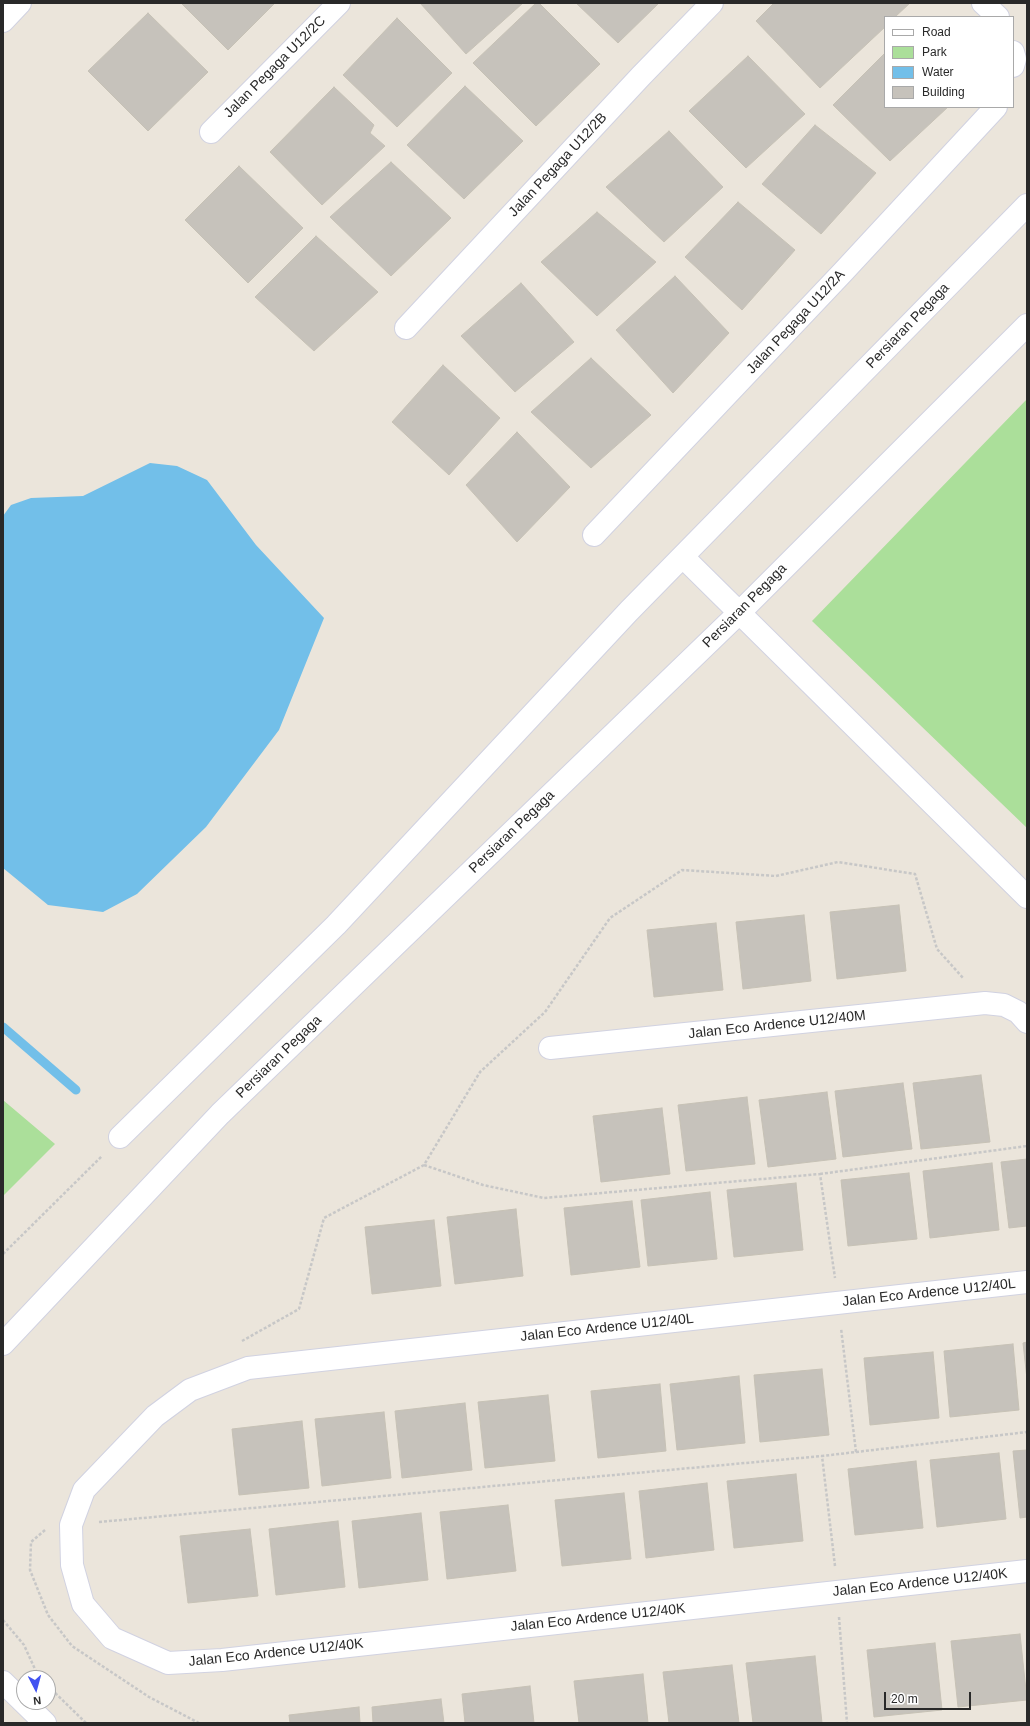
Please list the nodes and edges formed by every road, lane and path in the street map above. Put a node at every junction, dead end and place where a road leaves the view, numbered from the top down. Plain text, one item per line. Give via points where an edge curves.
1 (20, 3) edge
2 (339, 3) edge
3 (712, 3) edge
4 (983, 3) edge
5 (997, 16) edge
6 (3, 21) edge
7 (995, 108) edge
8 (211, 132) dead end
9 (1027, 205) edge
10 (1027, 325) edge
11 (406, 328) dead end
12 (594, 535) dead end
13 (682, 557) junction
14 (739, 613) junction
15 (1027, 896) edge
16 (1027, 1022) edge
17 (550, 1048) dead end
18 (120, 1137) joint
19 (1027, 1146) edge
20 (820, 1174) dead end
21 (3, 1254) edge
22 (1027, 1282) edge
23 (3, 1344) edge
24 (1027, 1432) edge
25 (856, 1452) dead end
26 (822, 1456) dead end
27 (71, 1525) junction
28 (1027, 1570) edge
29 (3, 1620) edge
30 (36, 1670) edge
31 (3, 1682) edge
32 (56, 1694) edge
33 (45, 1723) edge
34 (86, 1723) edge
35 (199, 1723) edge

1 - 6 street
2 - 8 street, Jalan Pegaga U12/2C
3 - 11 street, Jalan Pegaga U12/2B
4 - 5 street
7 - 12 street, Jalan Pegaga U12/2A
9 - 13 street, Persiaran Pegaga
10 - 14 street, Persiaran Pegaga
13 - 14 street
13 - 18 street, Persiaran Pegaga via 336,925
14 - 15 street
14 - 23 street, Persiaran Pegaga via 220,1114
16 - 17 street, Jalan Eco Ardence U12/40M via 1018,1012 1004,1005 985,1003
18 - 21 path
19 - 20 path
22 - 27 street, Jalan Eco Ardence U12/40L via 248,1368 190,1390 154,1416 84,1490
24 - 25 path
26 - 27 path
27 - 28 street, Jalan Eco Ardence U12/40K via 72,1565 83,1604 112,1638 168,1662 222,1660
27 - 35 path via 45,1530 30,1542 30,1570 48,1615 72,1646 149,1697
29 - 30 path via 24,1645
31 - 33 street
32 - 34 path

